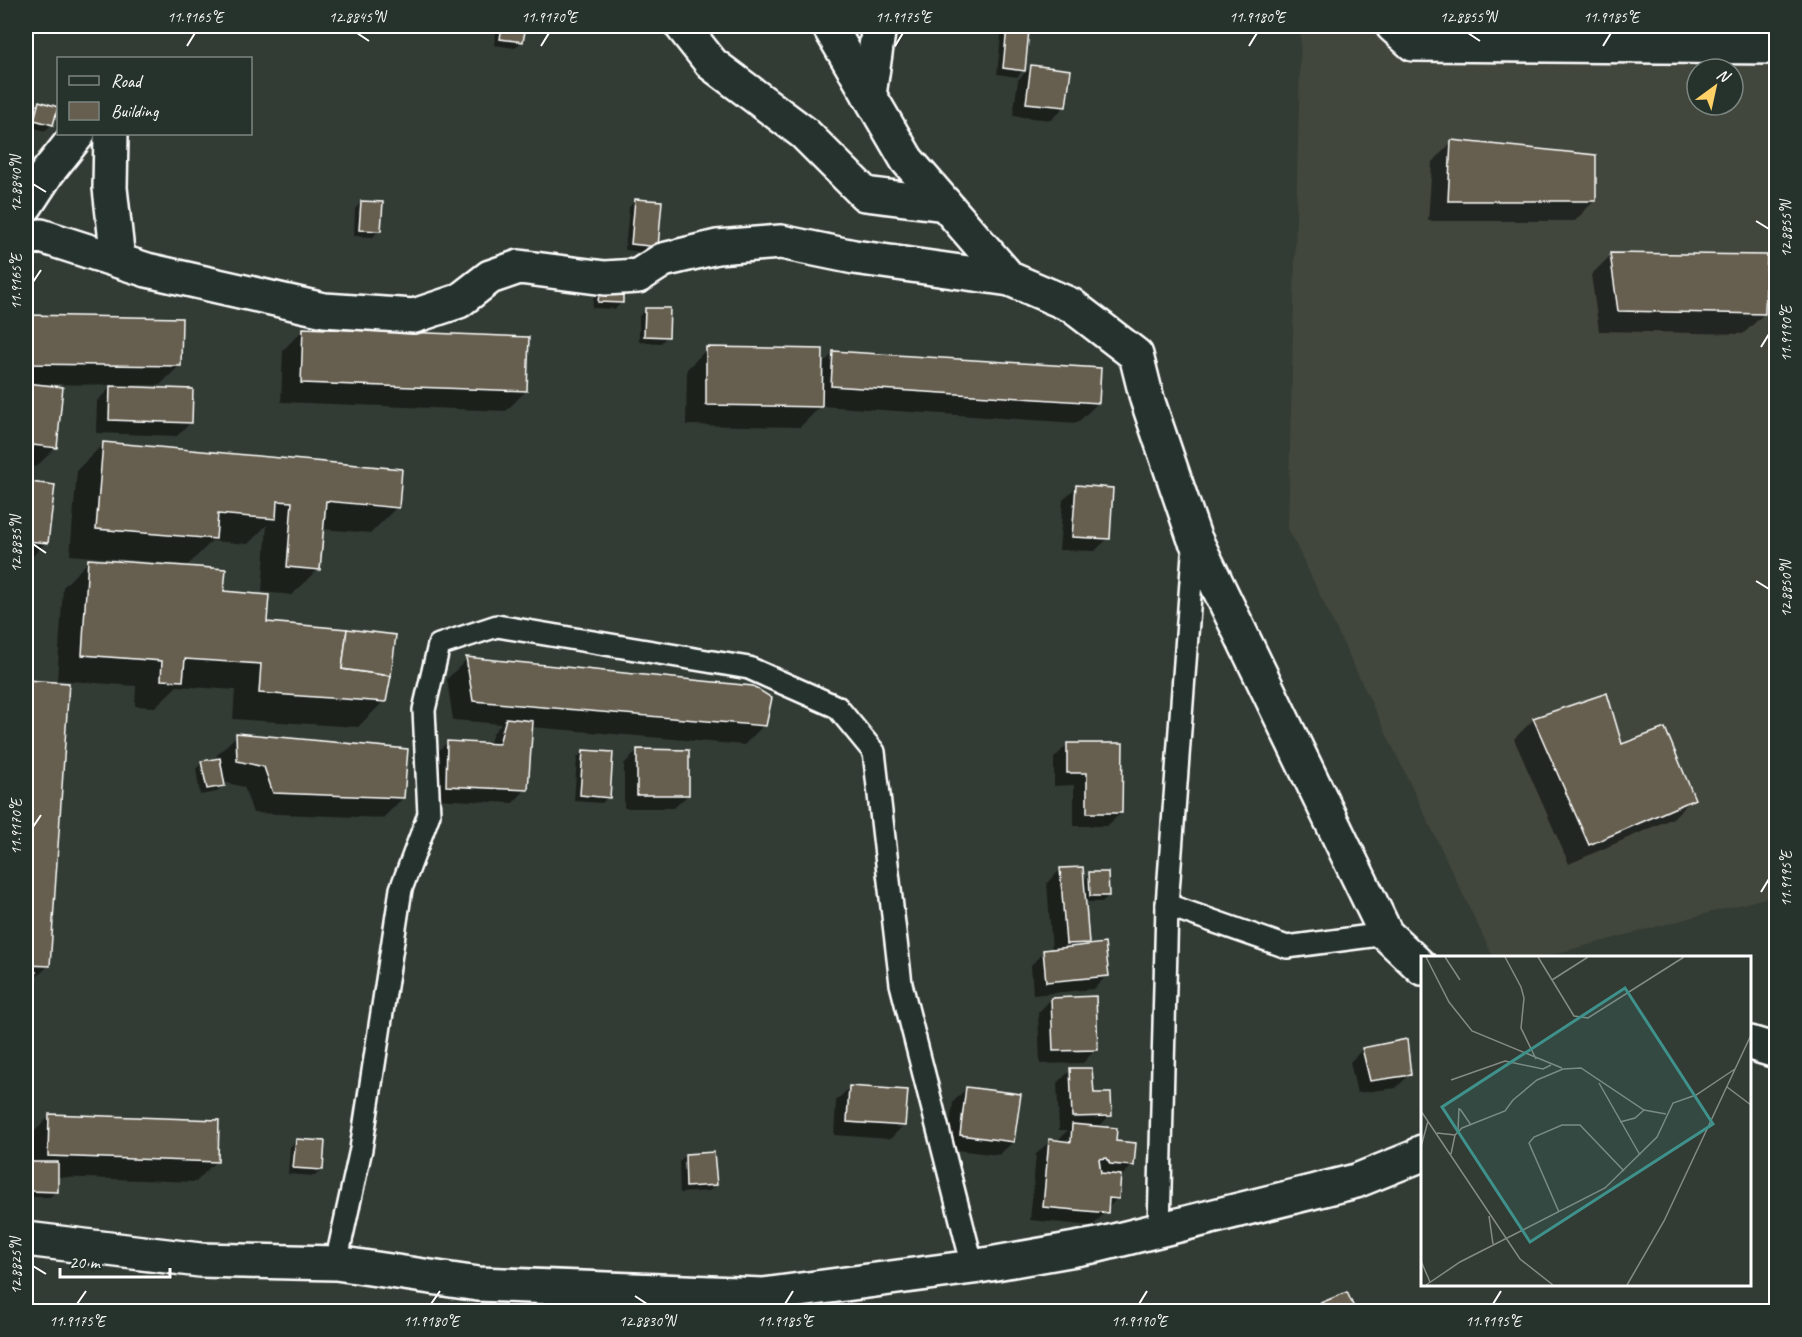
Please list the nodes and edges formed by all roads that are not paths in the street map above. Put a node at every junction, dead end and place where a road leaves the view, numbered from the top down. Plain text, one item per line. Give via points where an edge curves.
1 (682, 26) edge
2 (829, 26) edge
3 (879, 26) edge
4 (1393, 26) edge
5 (1776, 46) edge
6 (869, 95) junction
7 (77, 135) edge
8 (111, 135) edge
9 (945, 204) junction
10 (26, 205) edge
11 (26, 238) edge
12 (118, 260) junction
13 (1010, 279) junction
14 (1194, 537) junction
15 (1167, 905) junction
16 (1386, 934) junction
17 (1421, 967) edge
18 (1751, 1044) edge
19 (1776, 1051) edge
20 (1421, 1153) edge
21 (1159, 1229) junction
22 (26, 1239) edge
23 (336, 1263) junction
24 (973, 1267) junction

1 - 9 street via 712,64 804,133 865,194
2 - 6 street
3 - 6 street
4 - 5 street via 1413,44
6 - 9 street via 907,160
7 - 10 street
8 - 12 street via 110,188
9 - 13 street
11 - 12 street via 41,236
12 - 13 street via 324,310 414,316 459,301 490,277 519,267 606,278 638,276 663,260 717,247 781,242 854,257
13 - 14 street via 1071,305 1136,355
14 - 15 lane
14 - 16 street
15 - 16 lane via 1287,947
15 - 21 lane
16 - 17 street
18 - 19 street
20 - 21 street via 1356,1181
21 - 24 street via 1098,1245
22 - 23 street via 200,1260
23 - 24 street via 478,1284 763,1295
23 - 24 lane via 361,1149 401,889 429,814 424,710 439,645 496,626 748,668 837,707 874,752 901,984

